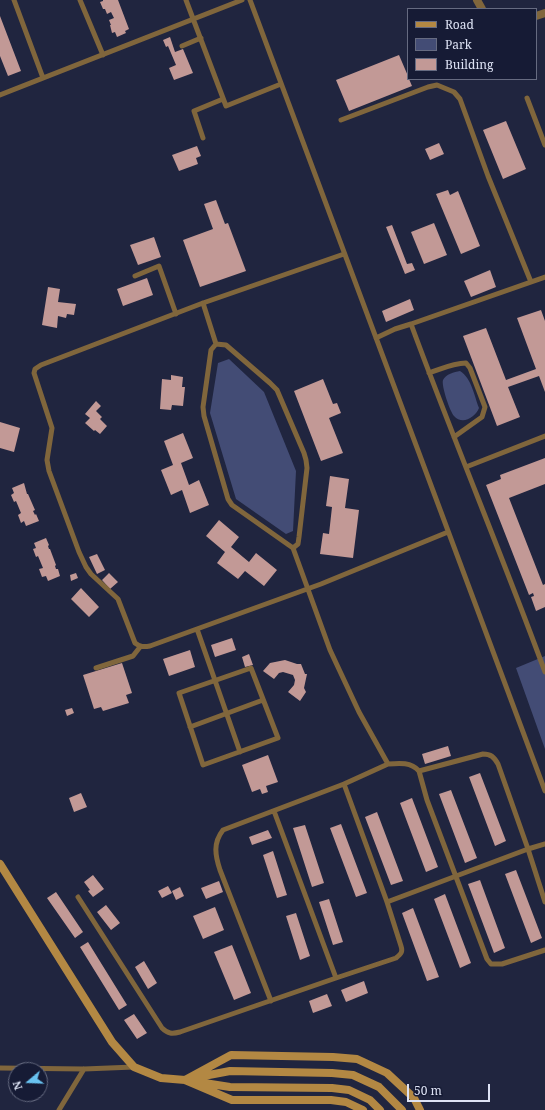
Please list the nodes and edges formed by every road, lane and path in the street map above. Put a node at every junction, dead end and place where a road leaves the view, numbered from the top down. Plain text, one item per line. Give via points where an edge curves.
1 (14, 0) edge
2 (80, 0) edge
3 (186, 0) edge
4 (242, 0) edge
5 (250, 0) edge
6 (194, 19) junction
7 (201, 38) junction
8 (182, 46) dead end
9 (103, 55) junction
10 (42, 78) junction
11 (281, 84) junction
12 (0, 95) edge
13 (527, 98) dead end
14 (223, 99) junction
15 (341, 120) dead end
16 (203, 138) dead end
17 (545, 144) edge
18 (344, 254) junction
19 (135, 276) dead end
20 (545, 277) edge
21 (531, 282) junction
22 (203, 303) junction
23 (176, 314) junction
24 (411, 324) junction
25 (376, 338) junction
26 (216, 344) junction
27 (429, 373) junction
28 (545, 436) edge
29 (454, 437) junction
30 (466, 467) junction
31 (448, 532) junction
32 (293, 548) junction
33 (308, 588) junction
34 (197, 629) junction
35 (140, 646) junction
36 (96, 668) dead end
37 (545, 672) edge
38 (215, 680) junction
39 (263, 700) junction
40 (227, 714) junction
41 (190, 727) junction
42 (240, 752) junction
43 (388, 764) junction
44 (419, 771) junction
45 (344, 784) junction
46 (545, 791) edge
47 (274, 811) junction
48 (545, 844) edge
49 (528, 849) junction
50 (0, 864) edge
51 (456, 876) junction
52 (78, 897) dead end
53 (387, 902) junction
54 (545, 902) edge
55 (545, 950) edge
56 (336, 978) junction
57 (271, 1001) junction
58 (134, 1067) junction
59 (0, 1068) edge
60 (84, 1069) junction
61 (185, 1080) junction
62 (59, 1110) edge
63 (364, 1110) edge
64 (380, 1110) edge
65 (402, 1110) edge
66 (420, 1110) edge

1 - 10 lane
2 - 9 lane
3 - 6 lane
4 - 6 lane
5 - 11 lane
6 - 7 lane
6 - 9 lane
7 - 8 lane
7 - 14 lane
9 - 10 lane
10 - 12 lane
11 - 14 lane via 226,106
11 - 18 lane
13 - 17 lane
14 - 16 lane via 194,111
15 - 21 lane via 428,87 437,85 454,92 460,99
18 - 22 lane
18 - 25 lane
19 - 23 lane via 159,266
20 - 21 lane
21 - 24 lane
22 - 23 lane
22 - 26 lane
23 - 35 lane via 41,365 34,373 52,428 47,460 49,471 79,552 91,574 118,599 135,643
24 - 25 lane
24 - 27 lane
25 - 31 lane
26 - 32 lane via 212,350 203,407 228,499 232,505
26 - 32 lane via 226,345 277,390 304,453 306,468 299,537 298,544
27 - 29 lane
27 - 29 lane via 461,363 466,363 470,368 485,407 484,412 482,417
28 - 30 lane
29 - 30 lane
30 - 37 lane
31 - 33 lane
31 - 46 lane
32 - 33 lane
33 - 34 lane
33 - 43 lane via 330,650 359,712
34 - 35 lane via 150,646
34 - 38 lane
35 - 36 lane via 133,656
38 - 39 lane via 250,668
38 - 40 lane
38 - 41 lane via 179,693
39 - 40 lane
39 - 42 lane via 278,738
40 - 41 lane
40 - 42 lane
41 - 42 lane via 203,766
43 - 44 lane via 410,764
43 - 45 lane
44 - 49 lane via 489,754 498,764
44 - 51 lane via 427,800
45 - 47 lane
45 - 53 lane
47 - 56 lane
47 - 57 lane via 224,830 216,842 216,858 220,870
48 - 49 lane
49 - 51 lane
49 - 54 lane
50 - 58 main road via 112,1042
51 - 53 lane
51 - 55 lane via 487,959 492,964 502,964
52 - 57 lane via 167,1033 174,1034
53 - 56 lane via 402,950 400,955
56 - 57 lane
58 - 60 lane
58 - 61 main road via 161,1078
59 - 60 lane
60 - 62 lane
61 - 63 main road via 232,1100 331,1100 346,1102
61 - 64 main road via 230,1087 349,1090 370,1100
61 - 65 main road via 230,1071 353,1074 379,1087
61 - 66 main road via 231,1055 357,1059 388,1073 414,1098

